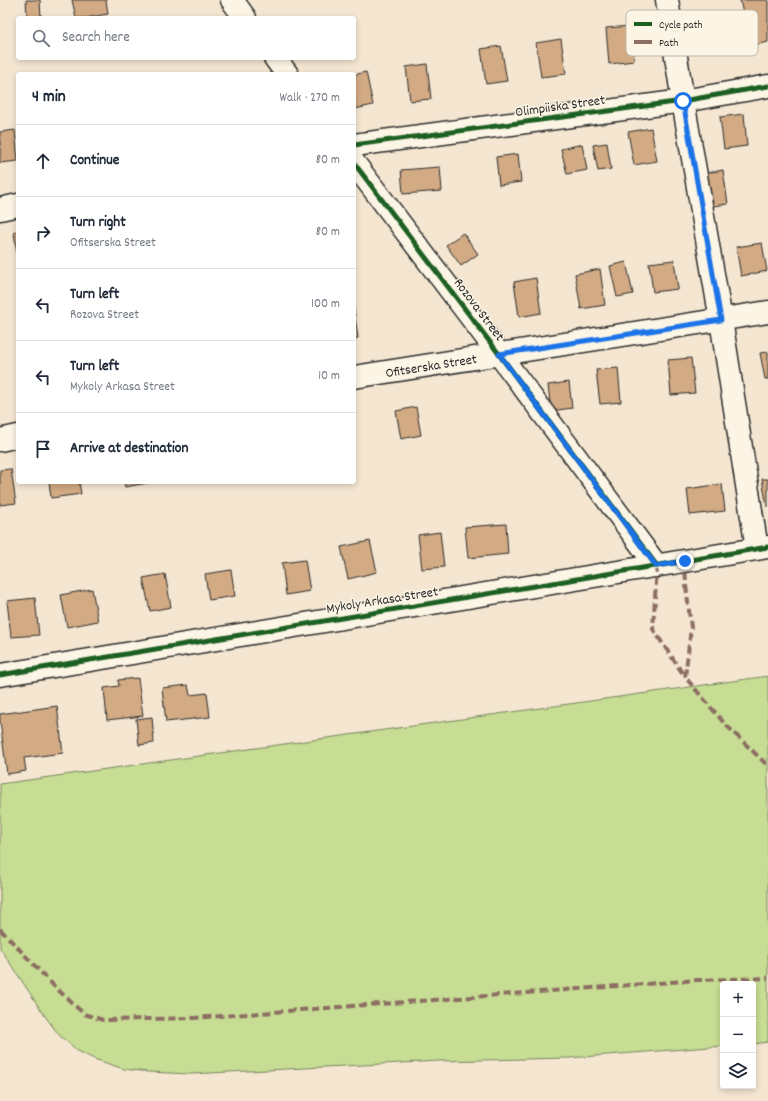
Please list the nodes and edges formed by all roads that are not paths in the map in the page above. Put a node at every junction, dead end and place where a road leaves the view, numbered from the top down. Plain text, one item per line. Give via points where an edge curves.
1 (232, 0) edge
2 (667, 0) edge
3 (669, 10) edge
4 (244, 16) edge
5 (676, 56) edge
6 (276, 60) edge
7 (286, 72) edge
8 (768, 86) edge
9 (683, 101) junction
10 (356, 145) edge
11 (356, 166) edge
12 (16, 205) edge
13 (0, 209) edge
14 (768, 312) edge
15 (721, 320) junction
16 (499, 354) junction
17 (356, 377) edge
18 (16, 436) edge
19 (0, 440) edge
20 (762, 548) edge
21 (656, 566) junction
22 (0, 675) edge

1 - 4 street
2 - 3 street
5 - 9 street
6 - 7 street
8 - 9 street, Olimpiiska Street
9 - 10 street, Olimpiiska Street
9 - 15 street
11 - 16 street, Rozova Street
12 - 13 street
14 - 15 street, Ofitserska Street
15 - 16 street, Ofitserska Street
15 - 20 street
16 - 17 street, Ofitserska Street
16 - 21 street, Rozova Street
18 - 19 street
20 - 21 street, Mykoly Arkasa Street
21 - 22 street, Mykoly Arkasa Street

